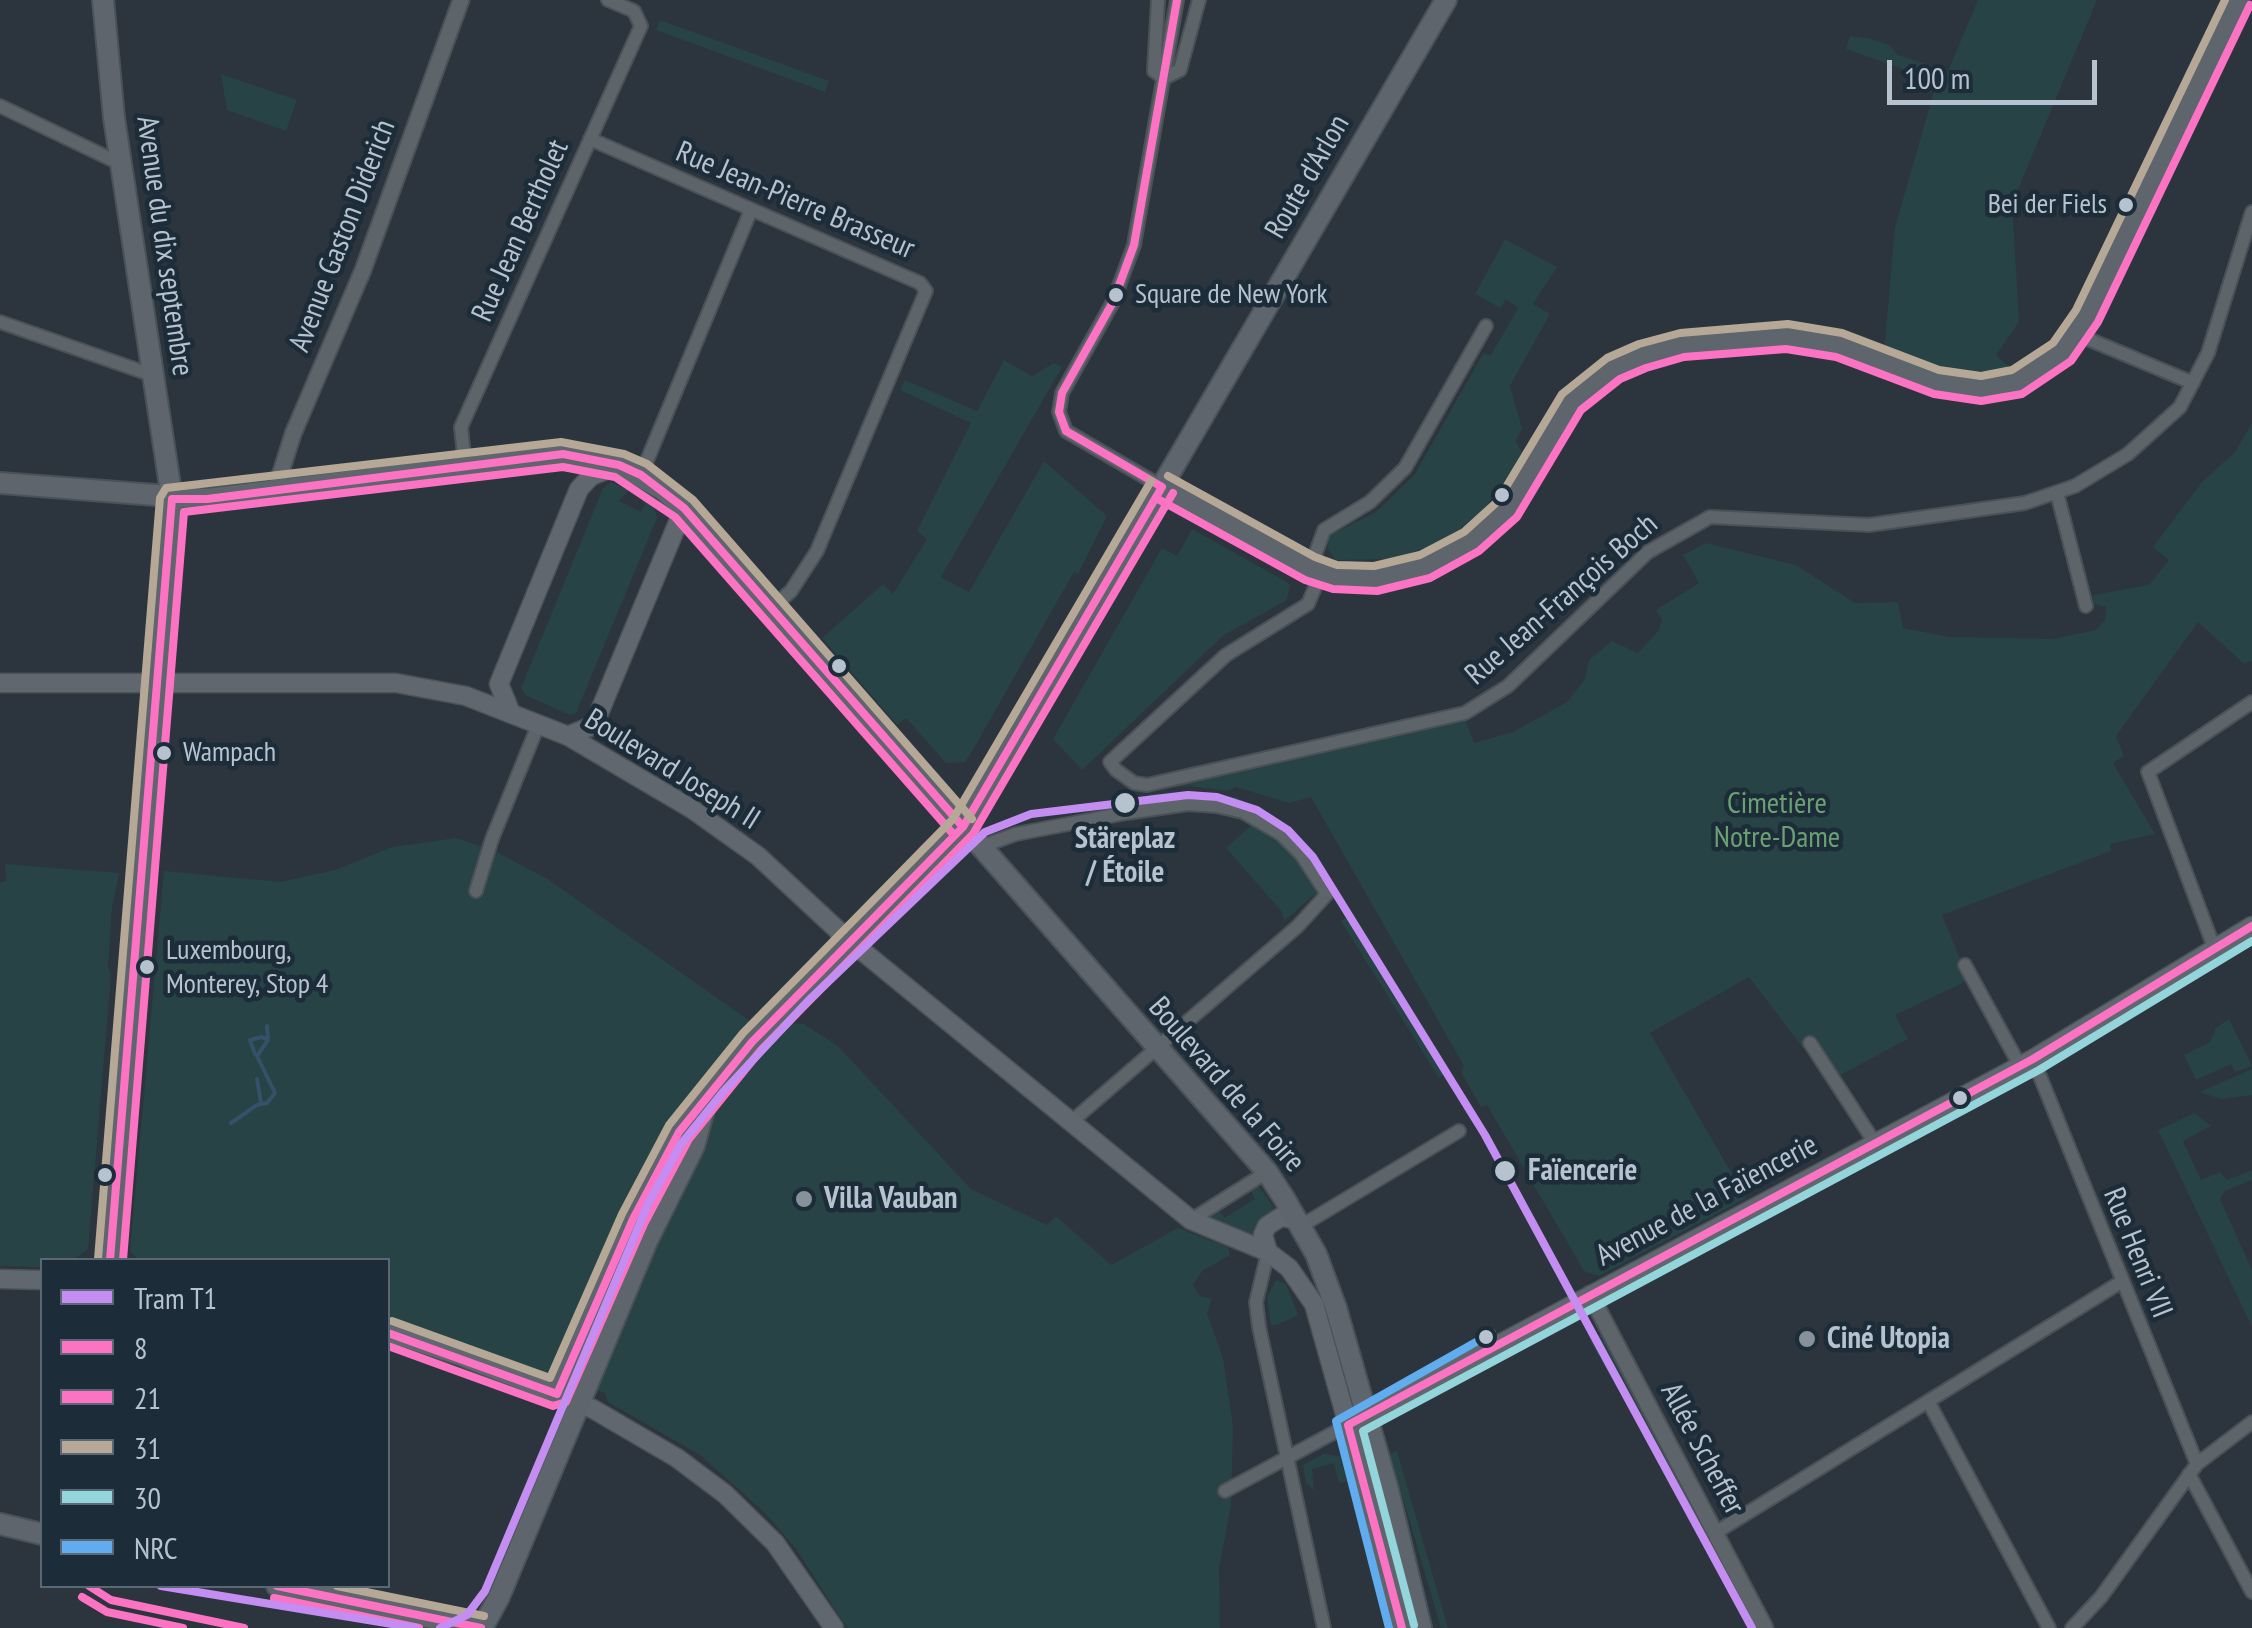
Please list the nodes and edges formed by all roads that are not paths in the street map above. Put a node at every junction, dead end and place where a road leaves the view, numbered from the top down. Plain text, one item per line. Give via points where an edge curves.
1 (103, 0) edge
2 (608, 0) edge
3 (1158, 0) edge
4 (1177, 0) edge
5 (1199, 0) edge
6 (1446, 0) edge
7 (2239, 0) edge
8 (454, 2) edge
9 (1164, 78) junction
10 (0, 106) edge
11 (590, 139) junction
12 (121, 164) junction
13 (751, 210) junction
14 (2252, 212) edge
15 (0, 322) edge
16 (2082, 325) junction
17 (1486, 326) dead end
18 (152, 376) junction
19 (2193, 383) junction
20 (618, 465) junction
21 (465, 466) junction
22 (641, 475) junction
23 (0, 484) edge
24 (1162, 487) junction
25 (275, 491) junction
26 (2058, 493) junction
27 (172, 499) junction
28 (684, 508) junction
29 (1316, 571) junction
30 (2086, 606) dead end
31 (772, 608) junction
32 (157, 683) junction
33 (0, 684) edge
34 (2252, 702) edge
35 (510, 711) junction
36 (540, 723) junction
37 (568, 736) junction
38 (964, 827) junction
39 (980, 847) junction
40 (476, 891) dead end
41 (2252, 926) edge
42 (851, 942) junction
43 (2215, 950) junction
44 (1965, 965) dead end
45 (1165, 1042) junction
46 (1810, 1043) dead end
47 (2027, 1062) junction
48 (713, 1086) junction
49 (1071, 1122) junction
50 (1459, 1132) dead end
51 (1875, 1143) junction
52 (1267, 1172) junction
53 (1191, 1220) junction
54 (1301, 1226) junction
55 (1272, 1254) junction
56 (110, 1258) edge
57 (0, 1279) edge
58 (40, 1280) edge
59 (2121, 1282) junction
60 (1590, 1294) junction
61 (390, 1334) edge
62 (557, 1394) junction
63 (1928, 1401) junction
64 (580, 1403) junction
65 (1357, 1420) junction
66 (2252, 1422) edge
67 (1289, 1457) junction
68 (2193, 1469) junction
69 (1366, 1490) junction
70 (1388, 1490) junction
71 (1226, 1491) dead end
72 (0, 1524) edge
73 (40, 1534) edge
74 (1715, 1534) junction
75 (288, 1588) edge
76 (2252, 1592) edge
77 (829, 1626) edge
78 (482, 1628) edge
79 (1324, 1628) edge
80 (1402, 1628) edge
81 (1418, 1628) edge
82 (1434, 1628) edge
83 (1766, 1628) edge
84 (2049, 1628) edge
85 (2072, 1628) edge

1 - 12 main road, Avenue du dix septembre
2 - 11 street, Rue Jean Bertholet via 640,18
3 - 9 street via 1154,71
4 - 9 street
5 - 9 street via 1180,70
6 - 24 main road, Route d'Arlon
7 - 16 main road
8 - 25 street, Avenue Gaston Diderich via 363,270 292,434
9 - 24 street via 1134,245 1113,302 1062,392 1059,412 1066,431
10 - 12 street
11 - 13 street, Rue Jean-Pierre Brasseur
11 - 21 street, Rue Jean Bertholet via 460,426
12 - 18 main road, Avenue du dix septembre
13 - 22 street
13 - 31 street, Rue Jean-Pierre Brasseur via 926,291 817,551 792,591
14 - 19 street, Rue Jean-François Boch via 2226,304
15 - 18 street
16 - 19 street
16 - 29 main road via 2044,367 2016,382 1980,389 1936,382 1839,345 1787,336 1682,345 1614,368 1586,388 1559,417 1522,487 1492,524 1450,556 1375,579
17 - 29 street via 1405,468 1370,502 1324,530
18 - 27 main road, Avenue du dix septembre
19 - 26 street, Rue Jean-François Boch via 2180,407 2128,454
20 - 21 main road, Boulevard de la Foire via 563,454
20 - 22 main road, Boulevard de la Foire
20 - 35 main road via 579,489 500,684
21 - 25 main road, Boulevard de la Foire
22 - 28 main road, Boulevard de la Foire
23 - 27 main road, Boulevard de la Foire
24 - 29 main road
24 - 38 main road, Route d'Arlon
25 - 27 main road, Boulevard de la Foire
26 - 29 street, Rue Jean-François Boch via 1868,525 1710,517 1648,552 1508,686 1465,713 1147,784 1127,780 1110,762 1226,655 1300,611 1314,594
26 - 30 street
27 - 32 main road, Avenue du dix septembre
28 - 31 main road, Boulevard de la Foire
28 - 37 main road via 594,725
31 - 38 main road, Boulevard de la Foire
32 - 33 main road, Boulevard Joseph II
32 - 35 main road, Boulevard Joseph II via 396,683
32 - 56 main road, Avenue du dix septembre
34 - 43 street via 2148,772
35 - 36 main road, Boulevard Joseph II
36 - 37 main road, Boulevard Joseph II
36 - 40 street
37 - 42 main road, Boulevard Joseph II via 758,856
38 - 39 main road, Boulevard de la Foire
38 - 42 main road, Route d'Arlon
39 - 45 main road, Boulevard de la Foire
39 - 45 street via 1166,806 1216,806 1243,812 1301,854 1328,894
41 - 43 main road, Avenue de la Faïencerie
42 - 48 main road, Route d'Arlon
42 - 49 main road, Boulevard Joseph II
43 - 47 main road, Avenue de la Faïencerie
44 - 47 street
45 - 49 street
45 - 52 main road, Boulevard de la Foire
46 - 51 street
47 - 51 main road, Avenue de la Faïencerie
47 - 59 street, Rue Henri VII
48 - 62 main road, Route d'Arlon via 651,1181
48 - 64 main road via 694,1146
49 - 53 main road, Boulevard Joseph II
50 - 54 street
51 - 60 main road, Avenue de la Faïencerie
52 - 53 street
52 - 54 main road, Boulevard de la Foire
53 - 55 main road, Boulevard Joseph II
54 - 55 main road via 1299,1248
54 - 55 main road via 1281,1216 1266,1226
54 - 65 main road, Boulevard de la Foire via 1326,1279
55 - 65 main road, Boulevard Joseph II via 1314,1304
55 - 67 street via 1256,1302
57 - 58 main road
59 - 63 street
59 - 68 street, Rue Henri VII
60 - 65 main road, Avenue de la Faïencerie
60 - 74 street, Allée Scheffer
61 - 62 main road
62 - 64 main road
63 - 74 street
63 - 84 street
64 - 77 main road via 678,1458 725,1494 775,1543
64 - 78 main road
65 - 67 street
65 - 69 main road, Boulevard de la Foire
65 - 70 main road, Boulevard de la Foire
66 - 68 street
67 - 71 street
67 - 79 street
68 - 76 street, Rue Henri VII
68 - 85 street
69 - 80 main road, Boulevard de la Foire
69 - 81 main road, Boulevard de la Foire
70 - 81 main road, Boulevard de la Foire
70 - 82 main road, Boulevard de la Foire
72 - 73 main road
74 - 83 street, Allée Scheffer
75 - 78 main road

